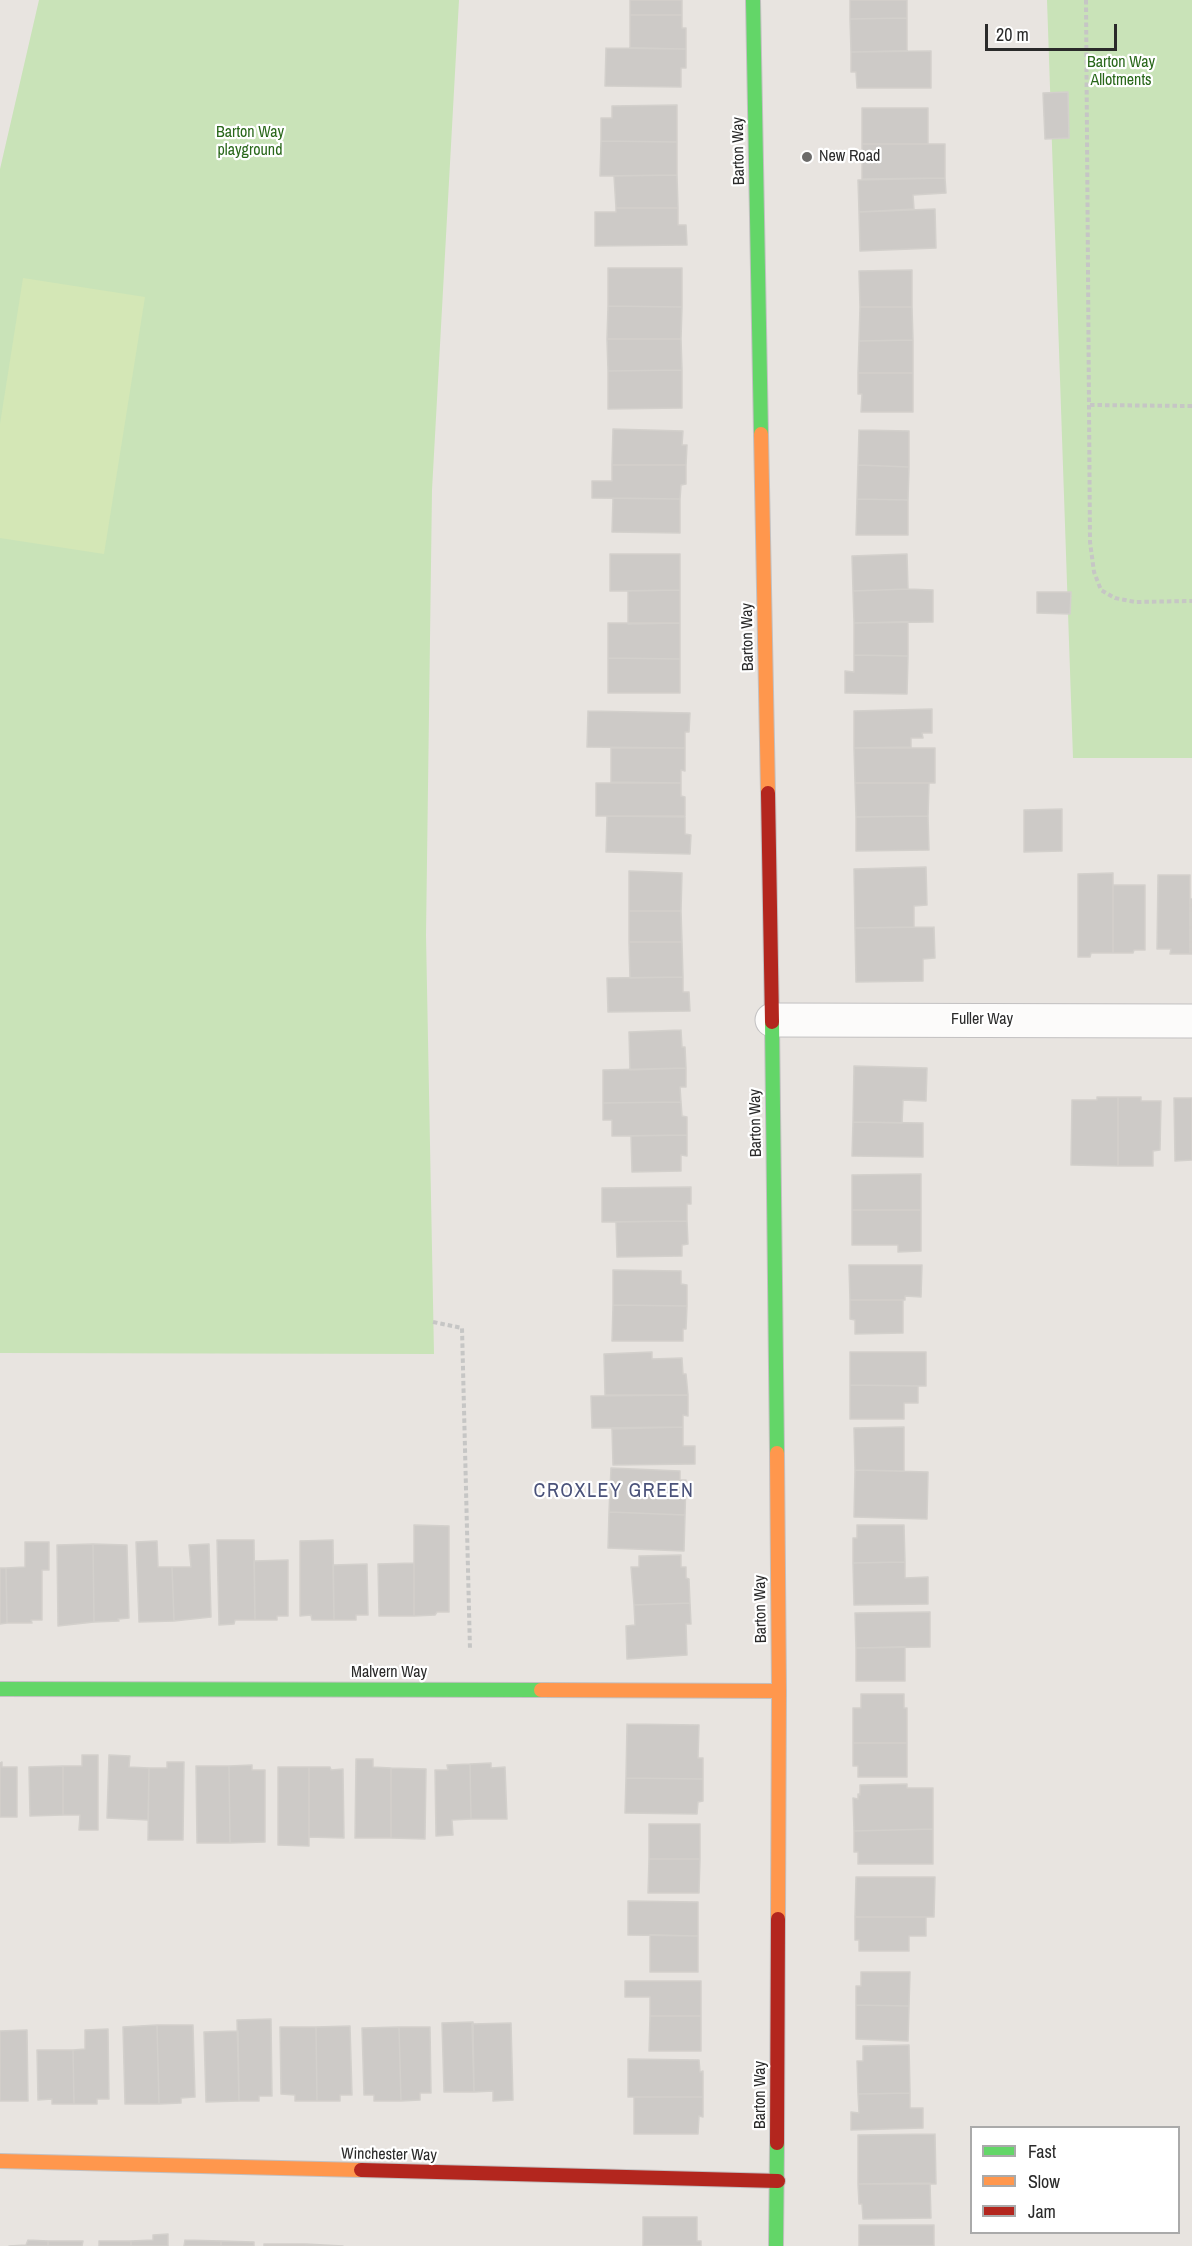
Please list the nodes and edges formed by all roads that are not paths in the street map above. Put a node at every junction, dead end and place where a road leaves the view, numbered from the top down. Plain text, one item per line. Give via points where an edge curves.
1 (753, 0) edge
2 (772, 1020) junction
3 (1192, 1021) edge
4 (0, 1689) edge
5 (779, 1690) junction
6 (0, 2161) edge
7 (778, 2181) junction
8 (776, 2246) edge

1 - 2 street, Barton Way
2 - 3 street, Fuller Way
2 - 5 street, Barton Way
4 - 5 street, Malvern Way
5 - 7 street, Barton Way
6 - 7 street, Winchester Way
7 - 8 street, Barton Way

